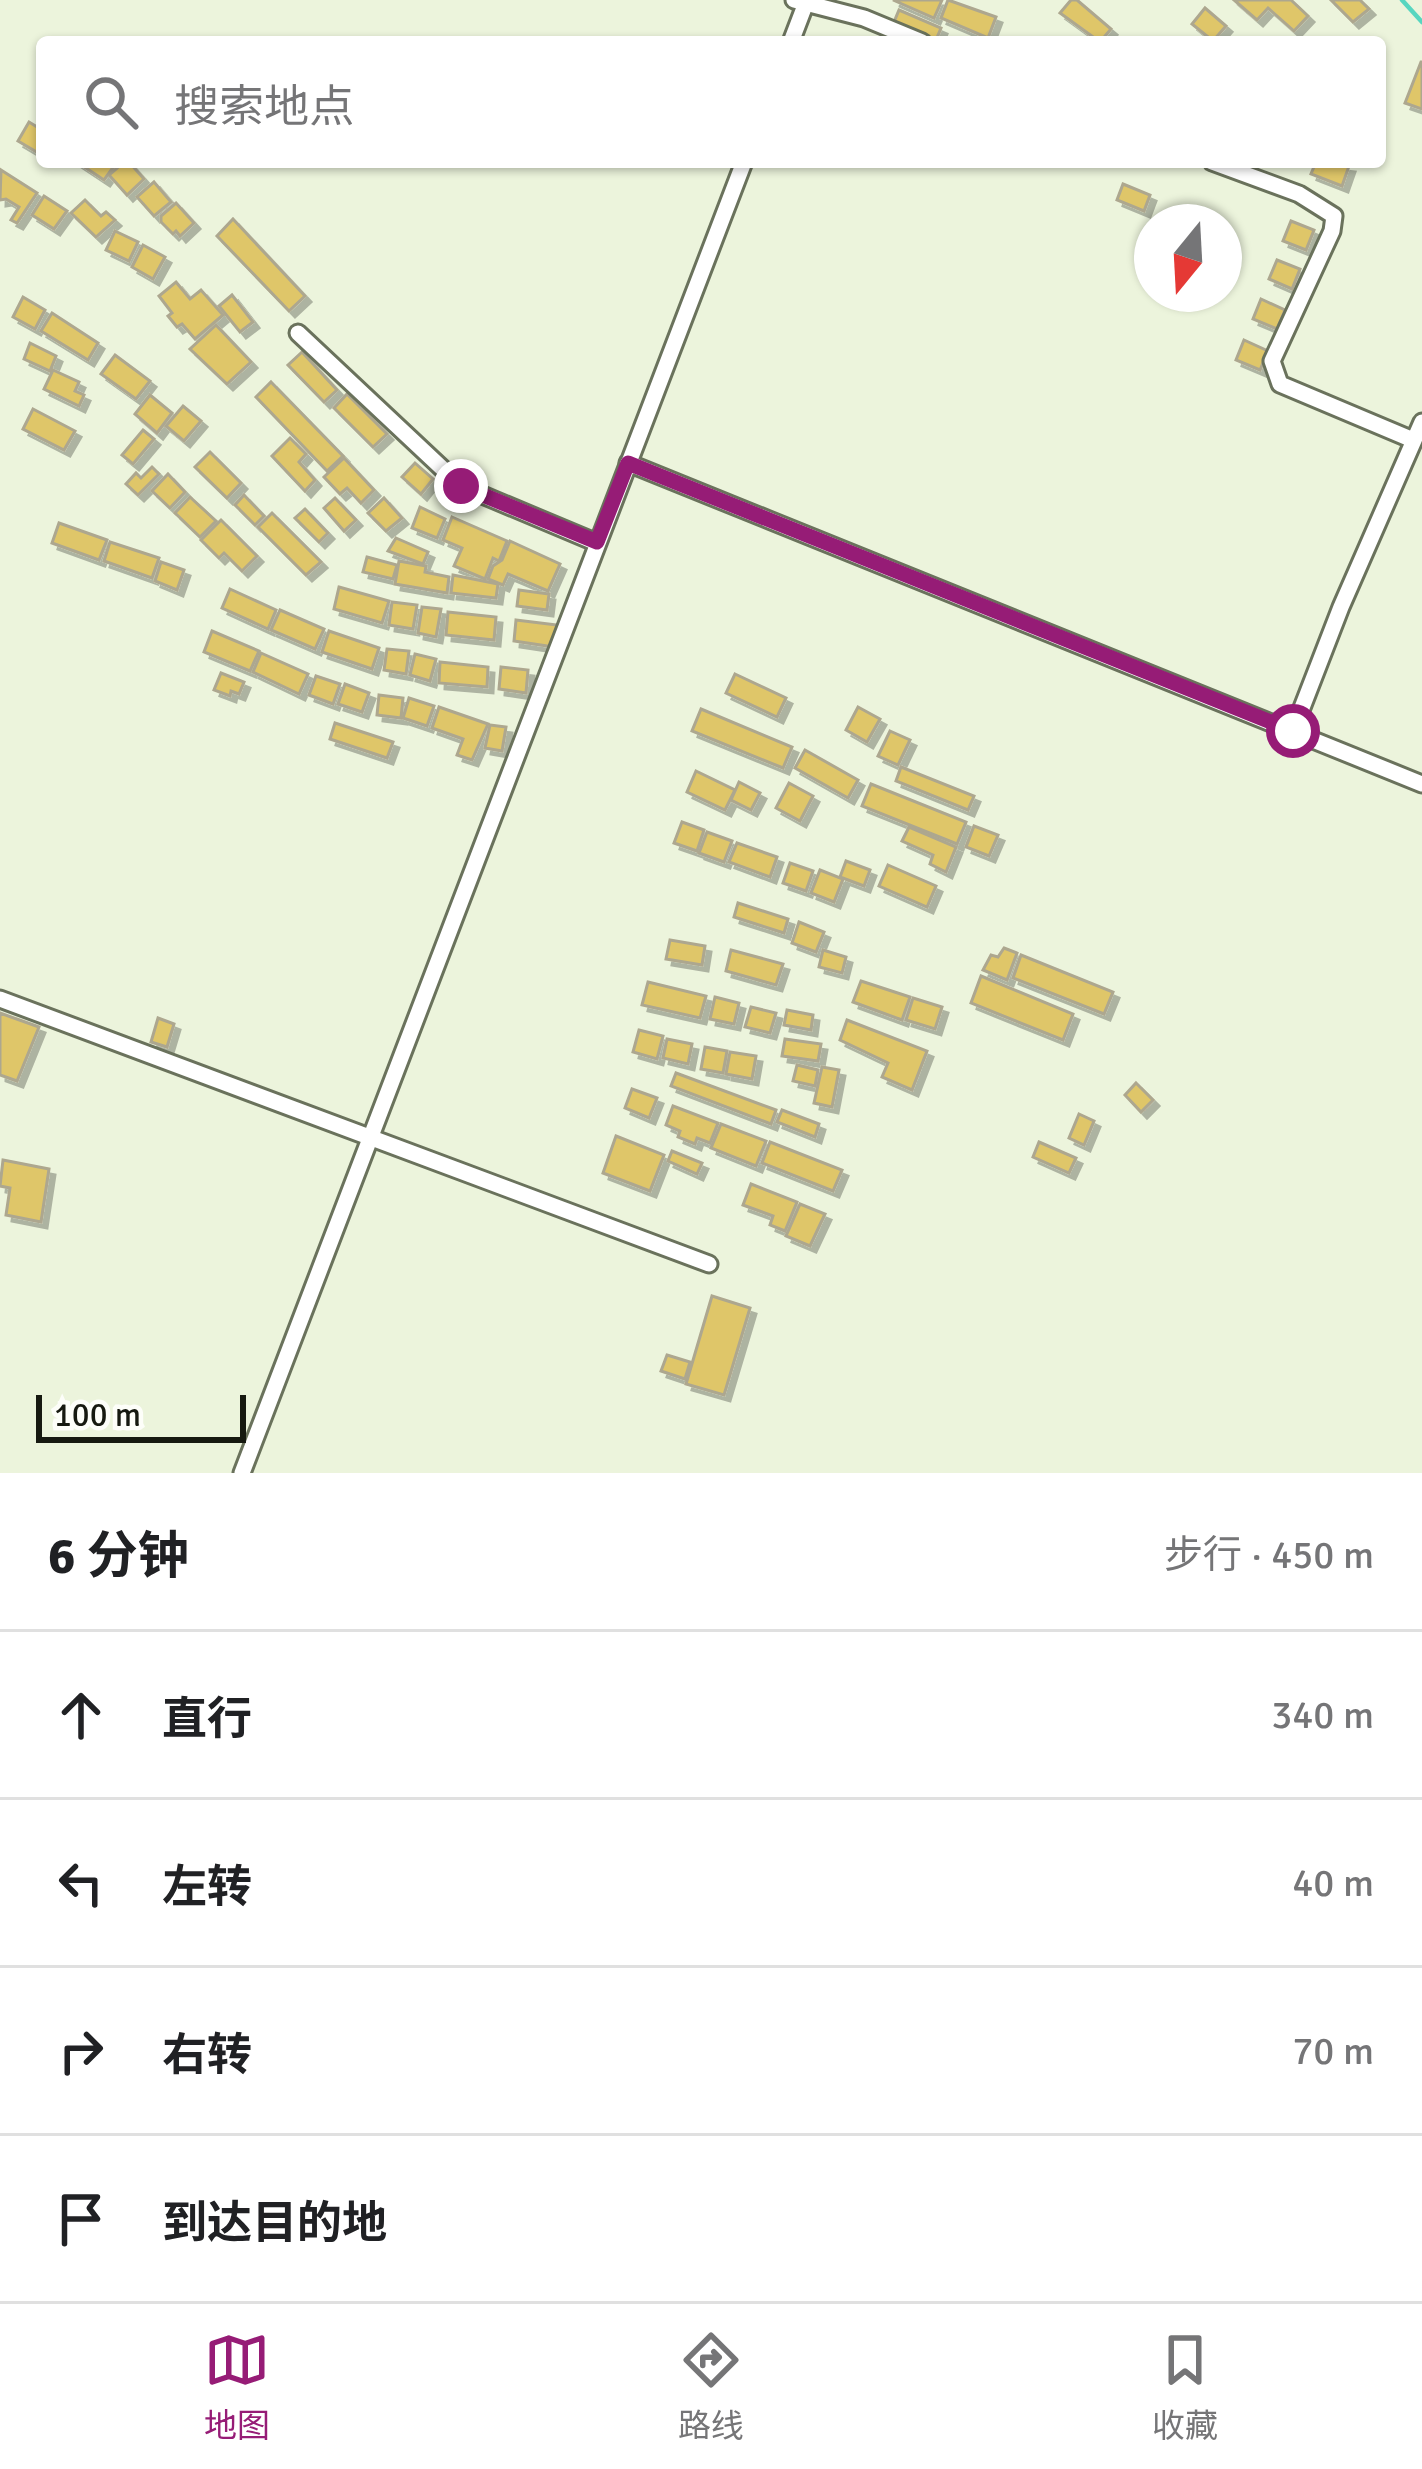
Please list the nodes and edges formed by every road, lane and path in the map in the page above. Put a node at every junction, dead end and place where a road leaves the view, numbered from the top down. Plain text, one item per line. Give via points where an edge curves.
1 (802, 2) edge
2 (793, 36) edge
3 (908, 36) edge
4 (742, 168) edge
5 (1228, 168) edge
6 (298, 333) dead end
7 (1422, 422) edge
8 (1413, 440) junction
9 (628, 463) junction
10 (597, 542) junction
11 (1293, 731) junction
12 (1422, 784) edge
13 (0, 999) edge
14 (370, 1136) junction
15 (710, 1264) dead end
16 (242, 1473) edge

1 - 2 street
1 - 3 street
4 - 9 street
5 - 8 street via 1334,216 1272,361 1280,384
6 - 10 street via 461,486
7 - 8 street
8 - 11 street
9 - 10 street
9 - 11 street
10 - 14 street
11 - 12 street
13 - 14 street
14 - 15 street
14 - 16 street

